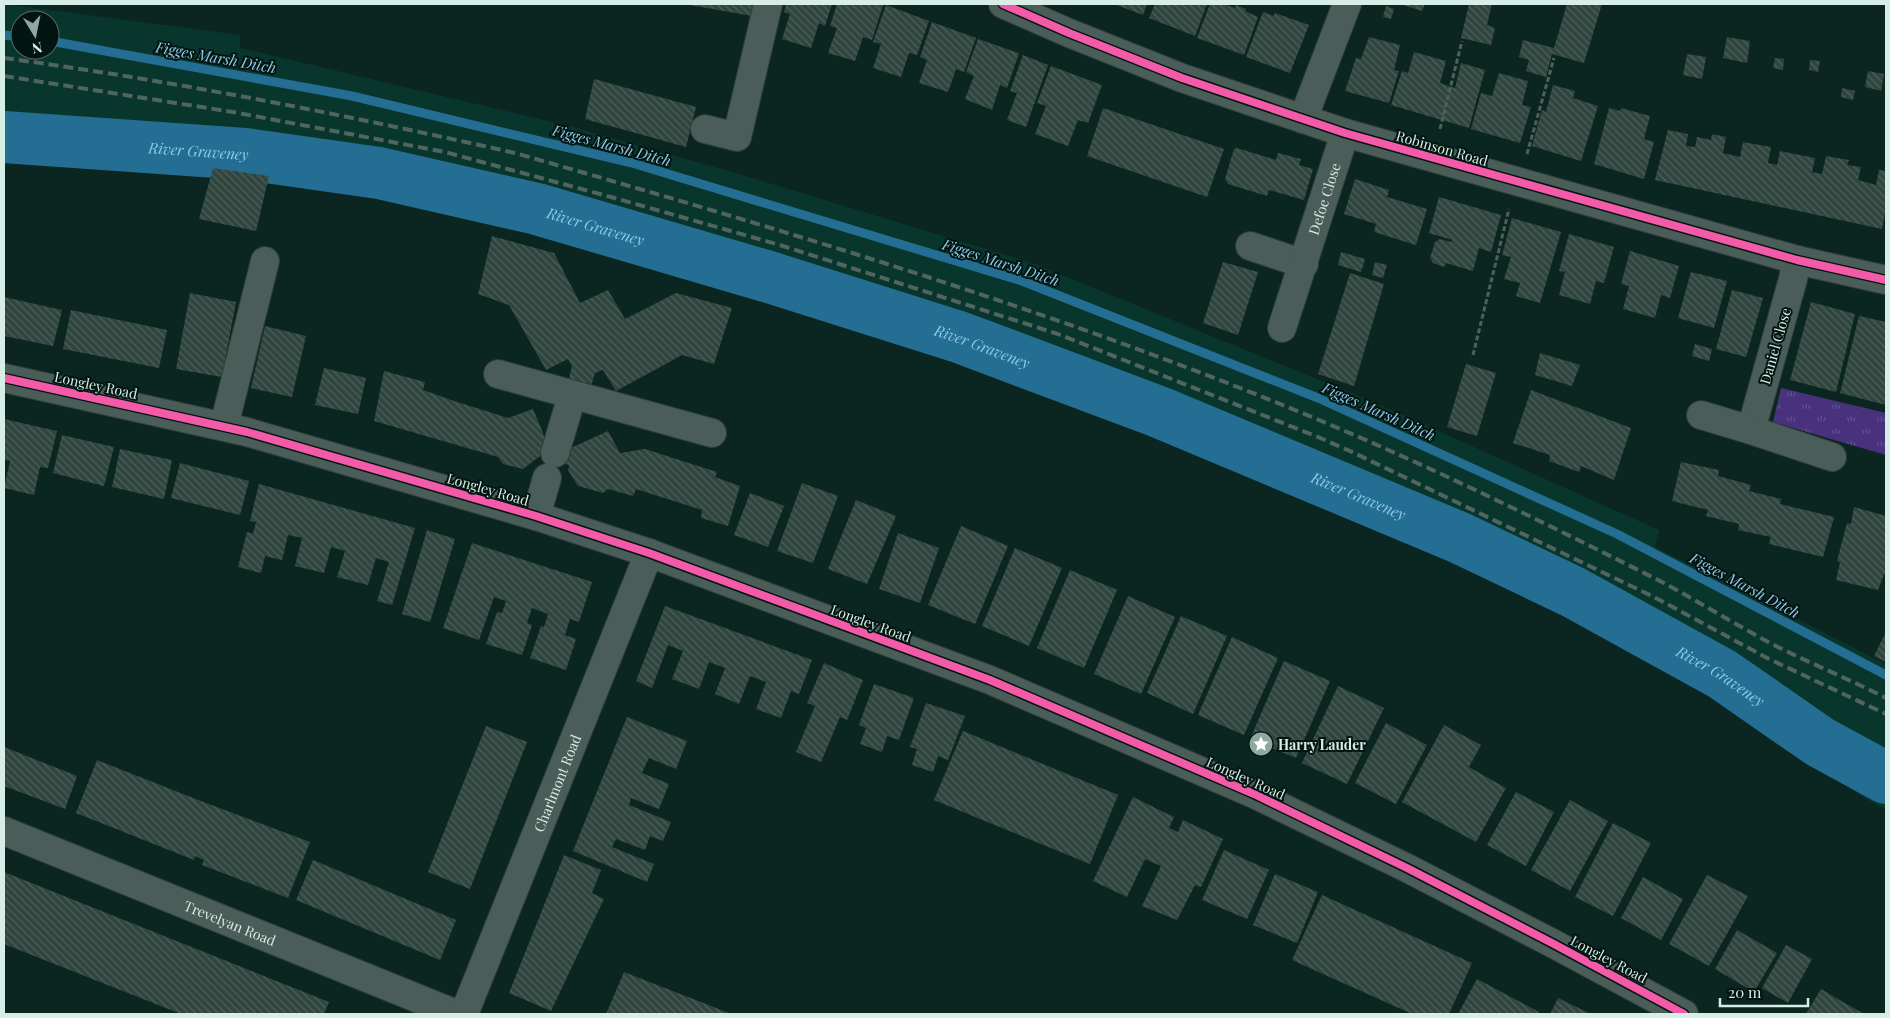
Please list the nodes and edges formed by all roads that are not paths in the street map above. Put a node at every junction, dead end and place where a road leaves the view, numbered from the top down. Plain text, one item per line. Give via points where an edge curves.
1 (768, 4) edge
2 (1003, 4) edge
3 (1348, 4) edge
4 (1303, 119) junction
5 (705, 129) dead end
6 (1345, 133) junction
7 (1250, 246) dead end
8 (1796, 260) junction
9 (265, 261) dead end
10 (1304, 264) junction
11 (1886, 280) edge
12 (1282, 328) dead end
13 (498, 374) dead end
14 (4, 378) edge
15 (572, 396) junction
16 (1701, 414) dead end
17 (224, 426) junction
18 (1751, 430) junction
19 (712, 434) dead end
20 (1832, 457) dead end
21 (536, 516) junction
22 (650, 554) junction
23 (4, 831) edge
24 (456, 1014) edge
25 (464, 1014) edge
26 (1684, 1014) edge

1 - 5 street via 737,137
2 - 4 street, Robinson Road via 1182,78
3 - 4 street
4 - 6 street, Robinson Road
6 - 8 street, Robinson Road
6 - 10 street, Defoe Close
7 - 10 street
8 - 11 street, Robinson Road
8 - 18 street, Daniel Close
9 - 17 street
10 - 12 street, Defoe Close
13 - 15 street
14 - 17 street, Longley Road
15 - 19 street
15 - 21 street
16 - 18 street
17 - 21 street, Longley Road
18 - 20 street
21 - 22 street, Longley Road
22 - 25 street, Charlmont Road
22 - 26 street, Longley Road via 990,680 1254,794 1407,868
23 - 24 street, Trevelyan Road

